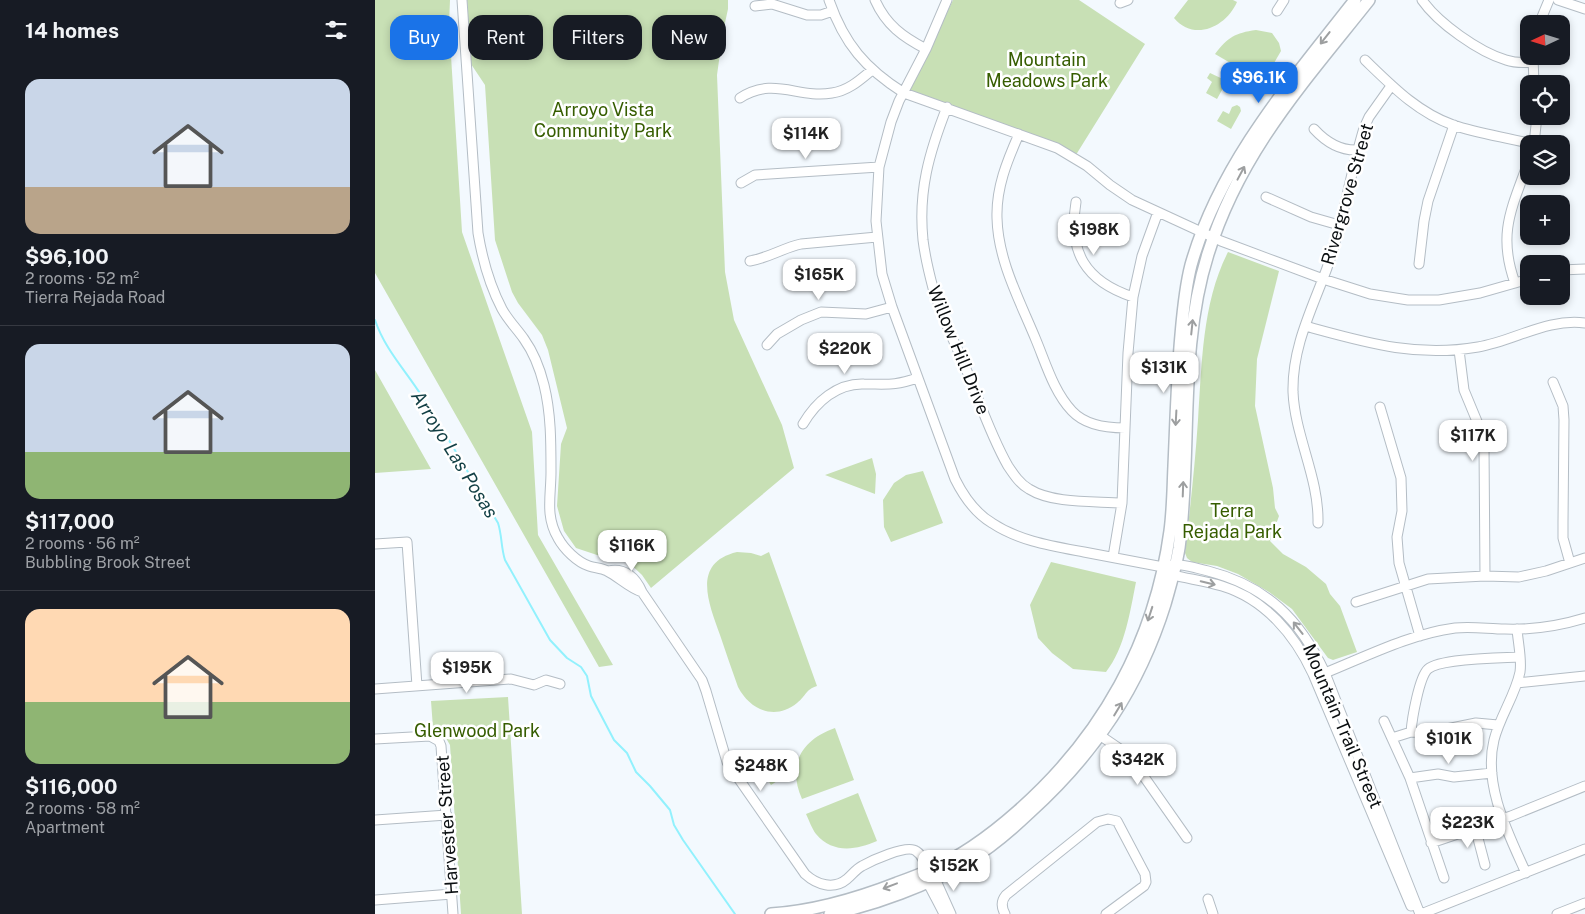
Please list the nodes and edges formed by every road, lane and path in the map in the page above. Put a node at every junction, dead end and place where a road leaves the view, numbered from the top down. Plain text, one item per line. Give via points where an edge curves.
1 (462, 0) edge
2 (829, 0) edge
3 (875, 0) edge
4 (947, 0) edge
5 (1284, 0) edge
6 (1355, 0) edge
7 (1369, 0) edge
8 (1422, 0) edge
9 (1549, 0) edge
10 (1558, 0) edge
11 (755, 6) dead end
12 (1585, 9) edge
13 (833, 11) junction
14 (1277, 11) dead end
15 (1543, 15) edge
16 (926, 49) junction
17 (1365, 60) dead end
18 (1520, 62) edge
19 (872, 70) junction
20 (1391, 86) junction
21 (904, 93) junction
22 (740, 98) dead end
23 (947, 107) junction
24 (1454, 126) junction
25 (1314, 129) dead end
26 (1019, 134) junction
27 (1520, 141) edge
28 (1358, 150) junction
29 (879, 167) junction
30 (741, 182) dead end
31 (1520, 185) edge
32 (1266, 197) dead end
33 (1076, 202) dead end
34 (1158, 212) junction
35 (1339, 225) junction
36 (1202, 232) junction
37 (877, 237) junction
38 (1214, 238) junction
39 (750, 261) dead end
40 (1419, 264) dead end
41 (1585, 269) edge
42 (1570, 270) edge
43 (1323, 279) junction
44 (1520, 281) edge
45 (1515, 283) junction
46 (1133, 297) junction
47 (892, 307) junction
48 (1585, 323) edge
49 (1305, 326) junction
50 (767, 345) dead end
51 (1459, 350) junction
52 (917, 378) junction
53 (1553, 382) dead end
54 (1380, 407) dead end
55 (803, 424) dead end
56 (1125, 428) junction
57 (1122, 503) junction
58 (1318, 522) dead end
59 (375, 544) edge
60 (1113, 558) junction
61 (1585, 558) edge
62 (1570, 563) junction
63 (1163, 567) junction
64 (1174, 569) junction
65 (1485, 576) junction
66 (1405, 586) junction
67 (1356, 602) dead end
68 (1585, 618) edge
69 (1517, 629) junction
70 (1420, 636) junction
71 (1519, 658) junction
72 (1325, 673) junction
73 (1585, 676) edge
74 (1517, 683) junction
75 (560, 684) dead end
76 (417, 686) junction
77 (375, 689) edge
78 (1384, 721) dead end
79 (1498, 725) junction
80 (1411, 732) junction
81 (1096, 733) junction
82 (1392, 738) junction
83 (375, 739) edge
84 (1492, 773) junction
85 (1410, 778) junction
86 (1585, 786) edge
87 (447, 815) junction
88 (1504, 817) junction
89 (375, 820) edge
90 (1475, 827) junction
91 (1187, 838) dead end
92 (1431, 843) junction
93 (1585, 849) edge
94 (1485, 865) dead end
95 (929, 873) junction
96 (1526, 873) junction
97 (1444, 878) dead end
98 (452, 894) junction
99 (1208, 899) dead end
100 (375, 900) edge
101 (1585, 903) edge
102 (453, 914) edge
103 (771, 914) edge
104 (830, 914) edge
105 (944, 914) edge
106 (951, 914) edge
107 (1005, 914) edge
108 (1107, 914) edge
109 (1213, 914) edge
110 (1414, 914) edge
111 (1421, 914) edge
112 (1557, 914) edge

1 - 95 street via 480,246 502,309 534,356 544,384 550,424 549,514 558,539 586,565 608,571 616,569 638,583 702,680 732,771 805,874 821,885 839,884 861,866 910,848 916,850
2 - 13 street
3 - 16 street via 901,35
4 - 16 street, Mountain Trail Street
5 - 14 street
6 -> 36 main road via 1254,132
38 -> 7 main road via 1233,188 1261,138
8 - 18 street via 1440,22 1493,55
9 - 15 street
10 - 12 street
11 - 13 street via 773,4 807,15
13 - 19 street via 853,49
16 - 21 street, Mountain Trail Street
17 - 20 street
19 - 21 street
19 - 22 street via 852,86 833,93 809,94 778,88 755,90
20 - 24 street via 1414,104
20 - 28 street, Rivergrove Street via 1369,117
21 - 23 street
21 - 29 street, Mountain Trail Street via 891,122
23 - 26 street
23 - 57 street, Willow Hill Drive via 926,168 922,202 923,240 938,303 989,425 1011,471 1029,489 1056,498
24 - 27 street
24 - 40 street via 1428,201
25 - 28 street via 1329,142
26 - 34 street via 1074,158 1116,190
26 - 56 street via 1001,183 997,216 1001,250 1011,280 1065,402 1083,419 1106,427
28 - 35 street, Rivergrove Street
29 - 30 street via 755,176
29 - 37 street, Mountain Trail Street
31 - 45 street via 1507,231 1507,258
32 - 35 street via 1311,218
33 - 46 street via 1074,233 1085,265 1099,281
34 - 36 street
34 - 46 street via 1142,256
35 - 43 street, Rivergrove Street
36 - 38 street
36 -> 63 main road via 1190,268 1183,308 1171,521
37 - 39 street via 801,244
37 - 47 street, Mountain Trail Street via 882,274
38 - 43 street
64 -> 38 main road via 1182,511 1193,320 1198,289
41 - 42 street
43 - 45 street via 1370,294 1408,300 1461,297
43 - 49 street, Rivergrove Street
44 - 45 street
46 - 56 street
47 - 50 street via 866,314 821,312 777,334
47 - 52 street, Mountain Trail Street
48 - 51 street via 1556,324 1485,346
49 - 51 street via 1399,349
49 - 58 street, Rivergrove Street via 1295,363 1293,392 1298,427 1315,486
51 - 65 street via 1464,390 1484,446
52 - 55 street via 894,385 860,384 835,391 815,406
52 - 60 street, Mountain Trail Street via 955,480 976,510 1002,529 1040,544
53 - 62 street via 1563,413 1563,538
54 - 66 street via 1401,478 1403,503 1397,551
56 - 57 street
57 - 60 street
59 - 76 street via 407,542
60 - 63 street, Mountain Trail Street
61 - 62 street
62 - 65 street via 1519,577
63 - 64 street, Mountain Trail Street
63 -> 81 main road via 1159,589 1137,650
72 -> 64 street, Mountain Trail Street via 1296,625 1263,594 1234,578
81 -> 64 main road via 1120,706 1148,651
64 -> 110 street, Mountain Trail Street via 1237,592 1265,609 1302,651
65 - 66 street via 1441,577
66 - 67 street
66 - 70 street
68 - 69 street via 1556,626
69 - 70 street via 1455,628
69 - 71 street
70 - 72 street
71 - 74 street
71 - 80 street via 1451,662 1429,668 1417,696
72 - 111 street, Mountain Trail Street
73 - 74 street
74 - 79 street
75 - 76 street via 546,680 534,685 511,679
76 - 77 street
78 - 82 street
79 - 80 street via 1476,723 1427,733
79 - 84 street
80 - 82 street
81 - 91 street via 1133,761
81 - 95 main road via 1055,789 1022,820 970,860
82 - 85 street
83 - 87 street, Harvester Street via 436,738 441,746
84 - 85 street
84 - 88 street
85 - 92 street
86 - 88 street
87 - 89 street
87 - 98 street, Harvester Street
88 - 90 street
88 - 96 street
90 - 92 street
90 - 94 street
92 - 97 street
93 - 96 street
95 -> 103 main road via 856,898
95 - 104 main road via 858,908
95 - 105 street
95 - 106 street
96 - 111 street
98 - 100 street
98 - 102 street, Harvester Street
99 - 109 street
101 - 112 street
107 - 108 street via 1002,901 1006,895 1097,822 1108,819 1117,821 1145,874 1146,882

